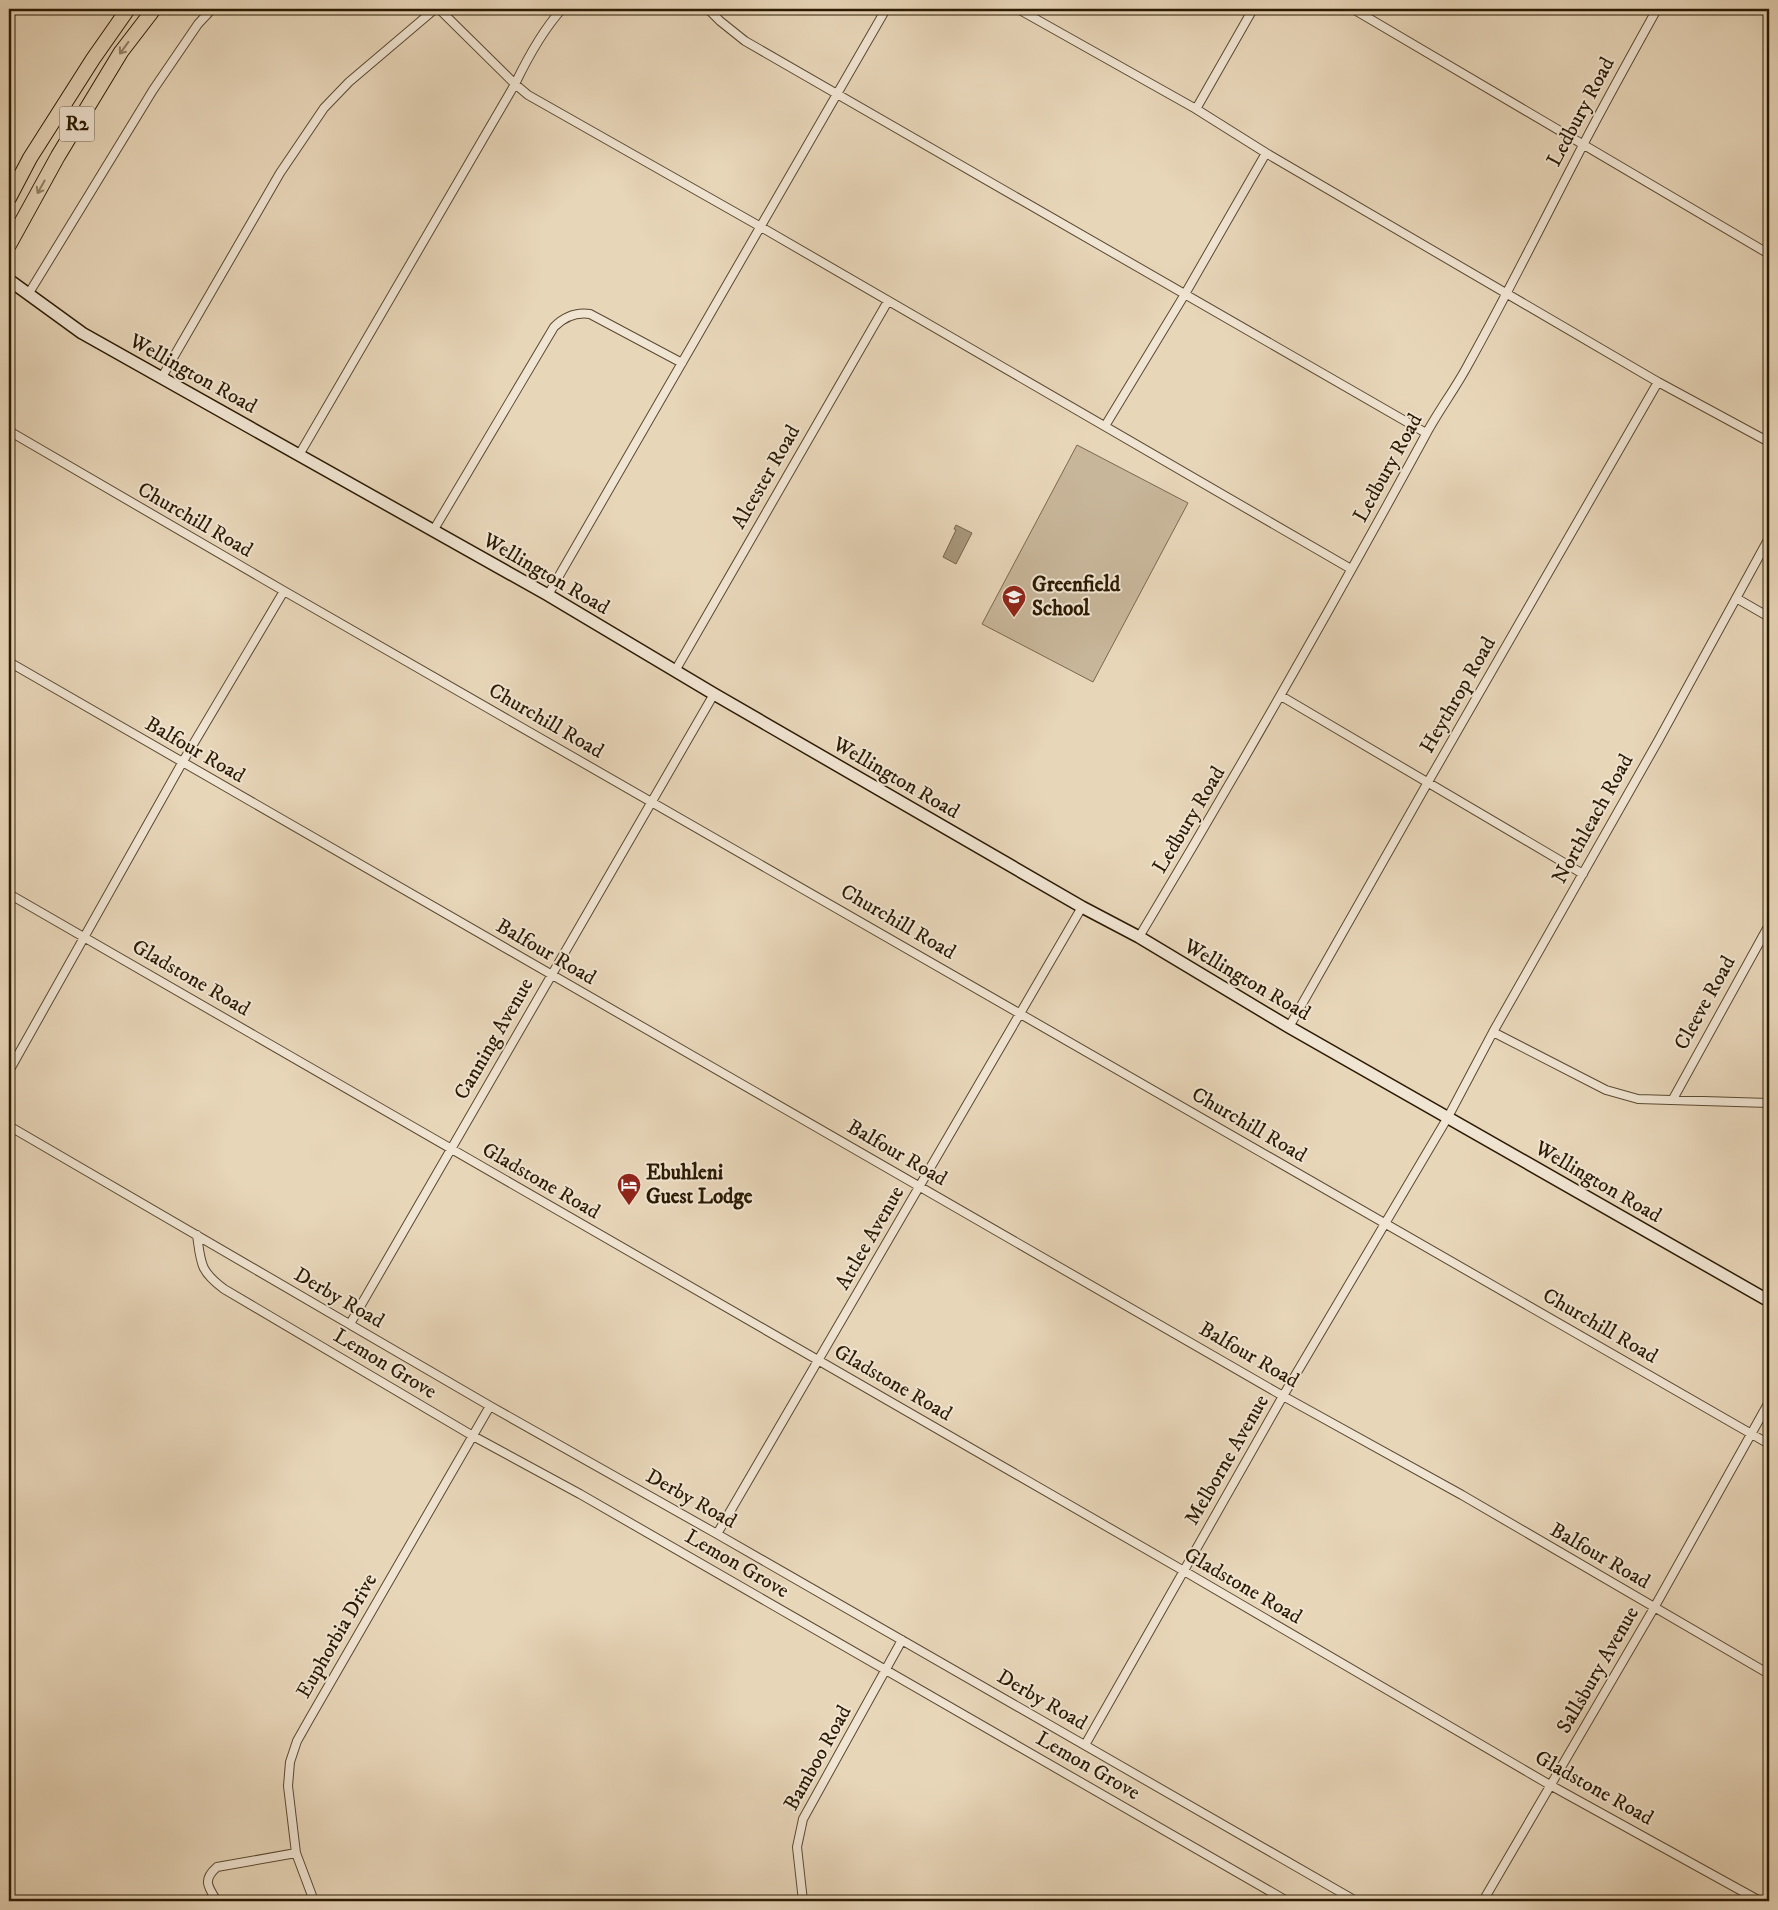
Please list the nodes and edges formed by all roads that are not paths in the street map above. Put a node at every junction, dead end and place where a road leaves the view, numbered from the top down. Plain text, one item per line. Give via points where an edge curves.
1 (128, 9) edge
2 (154, 9) edge
3 (212, 9) edge
4 (435, 9) edge
5 (439, 9) edge
6 (562, 9) edge
7 (708, 9) edge
8 (886, 9) edge
9 (1018, 9) edge
10 (1253, 9) edge
11 (1353, 9) edge
12 (1657, 9) edge
13 (515, 84) junction
14 (837, 94) junction
15 (1196, 109) junction
16 (1584, 144) junction
17 (1266, 153) junction
18 (30, 158) junction
19 (9, 183) edge
20 (9, 198) edge
21 (761, 228) junction
22 (9, 245) edge
23 (1769, 254) edge
24 (9, 280) edge
25 (29, 294) junction
26 (1185, 294) junction
27 (1507, 294) junction
28 (888, 300) junction
29 (682, 363) junction
30 (162, 377) junction
31 (1658, 382) junction
32 (1105, 426) junction
33 (9, 431) edge
34 (1426, 433) junction
35 (1769, 442) edge
36 (298, 455) junction
37 (433, 531) junction
38 (1769, 538) edge
39 (1351, 569) junction
40 (284, 592) junction
41 (548, 595) junction
42 (1736, 598) junction
43 (1769, 617) edge
44 (9, 662) edge
45 (675, 671) junction
46 (714, 694) junction
47 (1281, 696) junction
48 (182, 763) junction
49 (1428, 782) junction
50 (652, 801) junction
51 (1583, 874) junction
52 (9, 894) edge
53 (1082, 907) junction
54 (1769, 925) edge
55 (85, 937) junction
56 (1139, 937) junction
57 (551, 975) junction
58 (1021, 1013) junction
59 (1289, 1027) junction
60 (1493, 1032) junction
61 (9, 1071) edge
62 (1672, 1099) junction
63 (1769, 1103) edge
64 (1448, 1117) junction
65 (9, 1126) edge
66 (451, 1149) junction
67 (921, 1187) junction
68 (1385, 1224) junction
69 (196, 1235) junction
70 (1769, 1301) edge
71 (350, 1324) junction
72 (819, 1360) junction
73 (1283, 1396) junction
74 (1769, 1402) edge
75 (490, 1406) junction
76 (1751, 1434) junction
77 (472, 1436) junction
78 (1769, 1444) edge
79 (717, 1534) junction
80 (1184, 1571) junction
81 (1654, 1608) junction
82 (902, 1640) junction
83 (886, 1671) junction
84 (1769, 1674) edge
85 (1085, 1744) junction
86 (1550, 1785) junction
87 (296, 1853) junction
88 (217, 1901) edge
89 (314, 1901) edge
90 (803, 1901) edge
91 (1287, 1901) edge
92 (1356, 1901) edge
93 (1483, 1901) edge
94 (1760, 1901) edge

1 - 18 highway, R2
2 -> 22 highway, R2 via 121,52
3 - 25 street via 153,90
4 - 30 street via 349,82 324,108 275,181
5 - 13 street
6 - 13 street via 534,46
7 - 14 street via 745,41
8 - 14 street
9 - 15 street
10 - 15 street
11 - 16 street
12 - 16 street, Ledbury Road
13 - 21 street via 528,95
13 - 36 street
14 - 21 street
14 - 26 street
15 - 17 street
16 - 23 street
16 - 27 street, Ledbury Road
17 - 26 street
17 - 27 street
18 - 19 highway
18 - 20 highway, R2
21 - 28 street
21 - 29 street
24 - 25 main road, Wellington Road
25 - 30 main road, Wellington Road via 82,333
26 - 32 street
26 - 34 street
27 - 31 street
27 - 34 street, Ledbury Road via 1468,366
28 - 32 street
28 - 45 street, Alcester Road
29 - 37 street via 590,314 576,314 560,321
29 - 41 street
30 - 36 main road, Wellington Road
31 - 35 street
31 - 49 street, Heythrop Road
32 - 39 street
33 - 40 street, Churchill Road
34 - 39 street, Ledbury Road
36 - 37 main road, Wellington Road
37 - 41 main road, Wellington Road
38 - 42 street, Northleach Road
39 - 47 street, Ledbury Road
40 - 48 street
40 - 50 street, Churchill Road
41 - 45 main road, Wellington Road
42 - 43 street
42 - 51 street, Northleach Road
44 - 48 street, Balfour Road
45 - 46 main road, Wellington Road
46 - 50 street, Canning Avenue
46 - 53 main road, Wellington Road
47 - 49 street
47 - 56 street, Ledbury Road
48 - 55 street
48 - 57 street, Balfour Road
49 - 51 street
49 - 59 street, Heythrop Road
50 - 57 street, Canning Avenue
50 - 58 street, Churchill Road
51 - 60 street, Northleach Road
52 - 55 street, Gladstone Road
53 - 56 main road, Wellington Road
53 - 58 street, Attlee Avenue
54 - 62 street, Cleeve Road
55 - 61 street
55 - 66 street, Gladstone Road
56 - 59 main road, Wellington Road
57 - 66 street, Canning Avenue
57 - 67 street, Balfour Road
58 - 67 street, Attlee Avenue
58 - 68 street, Churchill Road
59 - 64 main road, Wellington Road
60 - 62 street via 1606,1090 1638,1099
60 - 64 street, Northleach Road
62 - 63 street
64 - 68 street, Melborne Avenue
64 - 70 main road, Wellington Road
65 - 69 street, Derby Road
66 - 71 street, Canning Avenue
66 - 72 street, Gladstone Road
67 - 72 street, Attlee Avenue
67 - 73 street, Balfour Road
68 - 73 street, Melborne Avenue
68 - 76 street, Churchill Road
69 - 71 street, Derby Road
69 - 77 street, Lemon Grove via 204,1271 224,1289
71 - 75 street, Derby Road
72 - 79 street, Attlee Avenue
72 - 80 street, Gladstone Road
73 - 80 street, Melborne Avenue
73 - 81 street, Balfour Road via 1462,1495
74 - 76 street, Sallsbury Avenue
75 - 77 street, Euphorbia Drive
75 - 79 street, Derby Road
76 - 78 street, Churchill Road
76 - 81 street, Sallsbury Avenue
77 - 83 street, Lemon Grove via 580,1494
77 - 87 street, Euphorbia Drive via 297,1741 290,1762 288,1786
79 - 82 street, Derby Road
80 - 85 street, Melborne Avenue
80 - 86 street, Gladstone Road
81 - 84 street, Balfour Road
81 - 86 street, Sallsbury Avenue
82 - 83 street, Bamboo Road
82 - 85 street, Derby Road
83 - 90 street, Bamboo Road via 803,1819 797,1847
83 - 91 street, Lemon Grove
85 - 92 street, Derby Road
86 - 93 street, Sallsbury Avenue
86 - 94 street, Gladstone Road
87 - 88 street via 217,1867 207,1882
87 - 89 street, Euphorbia Drive

